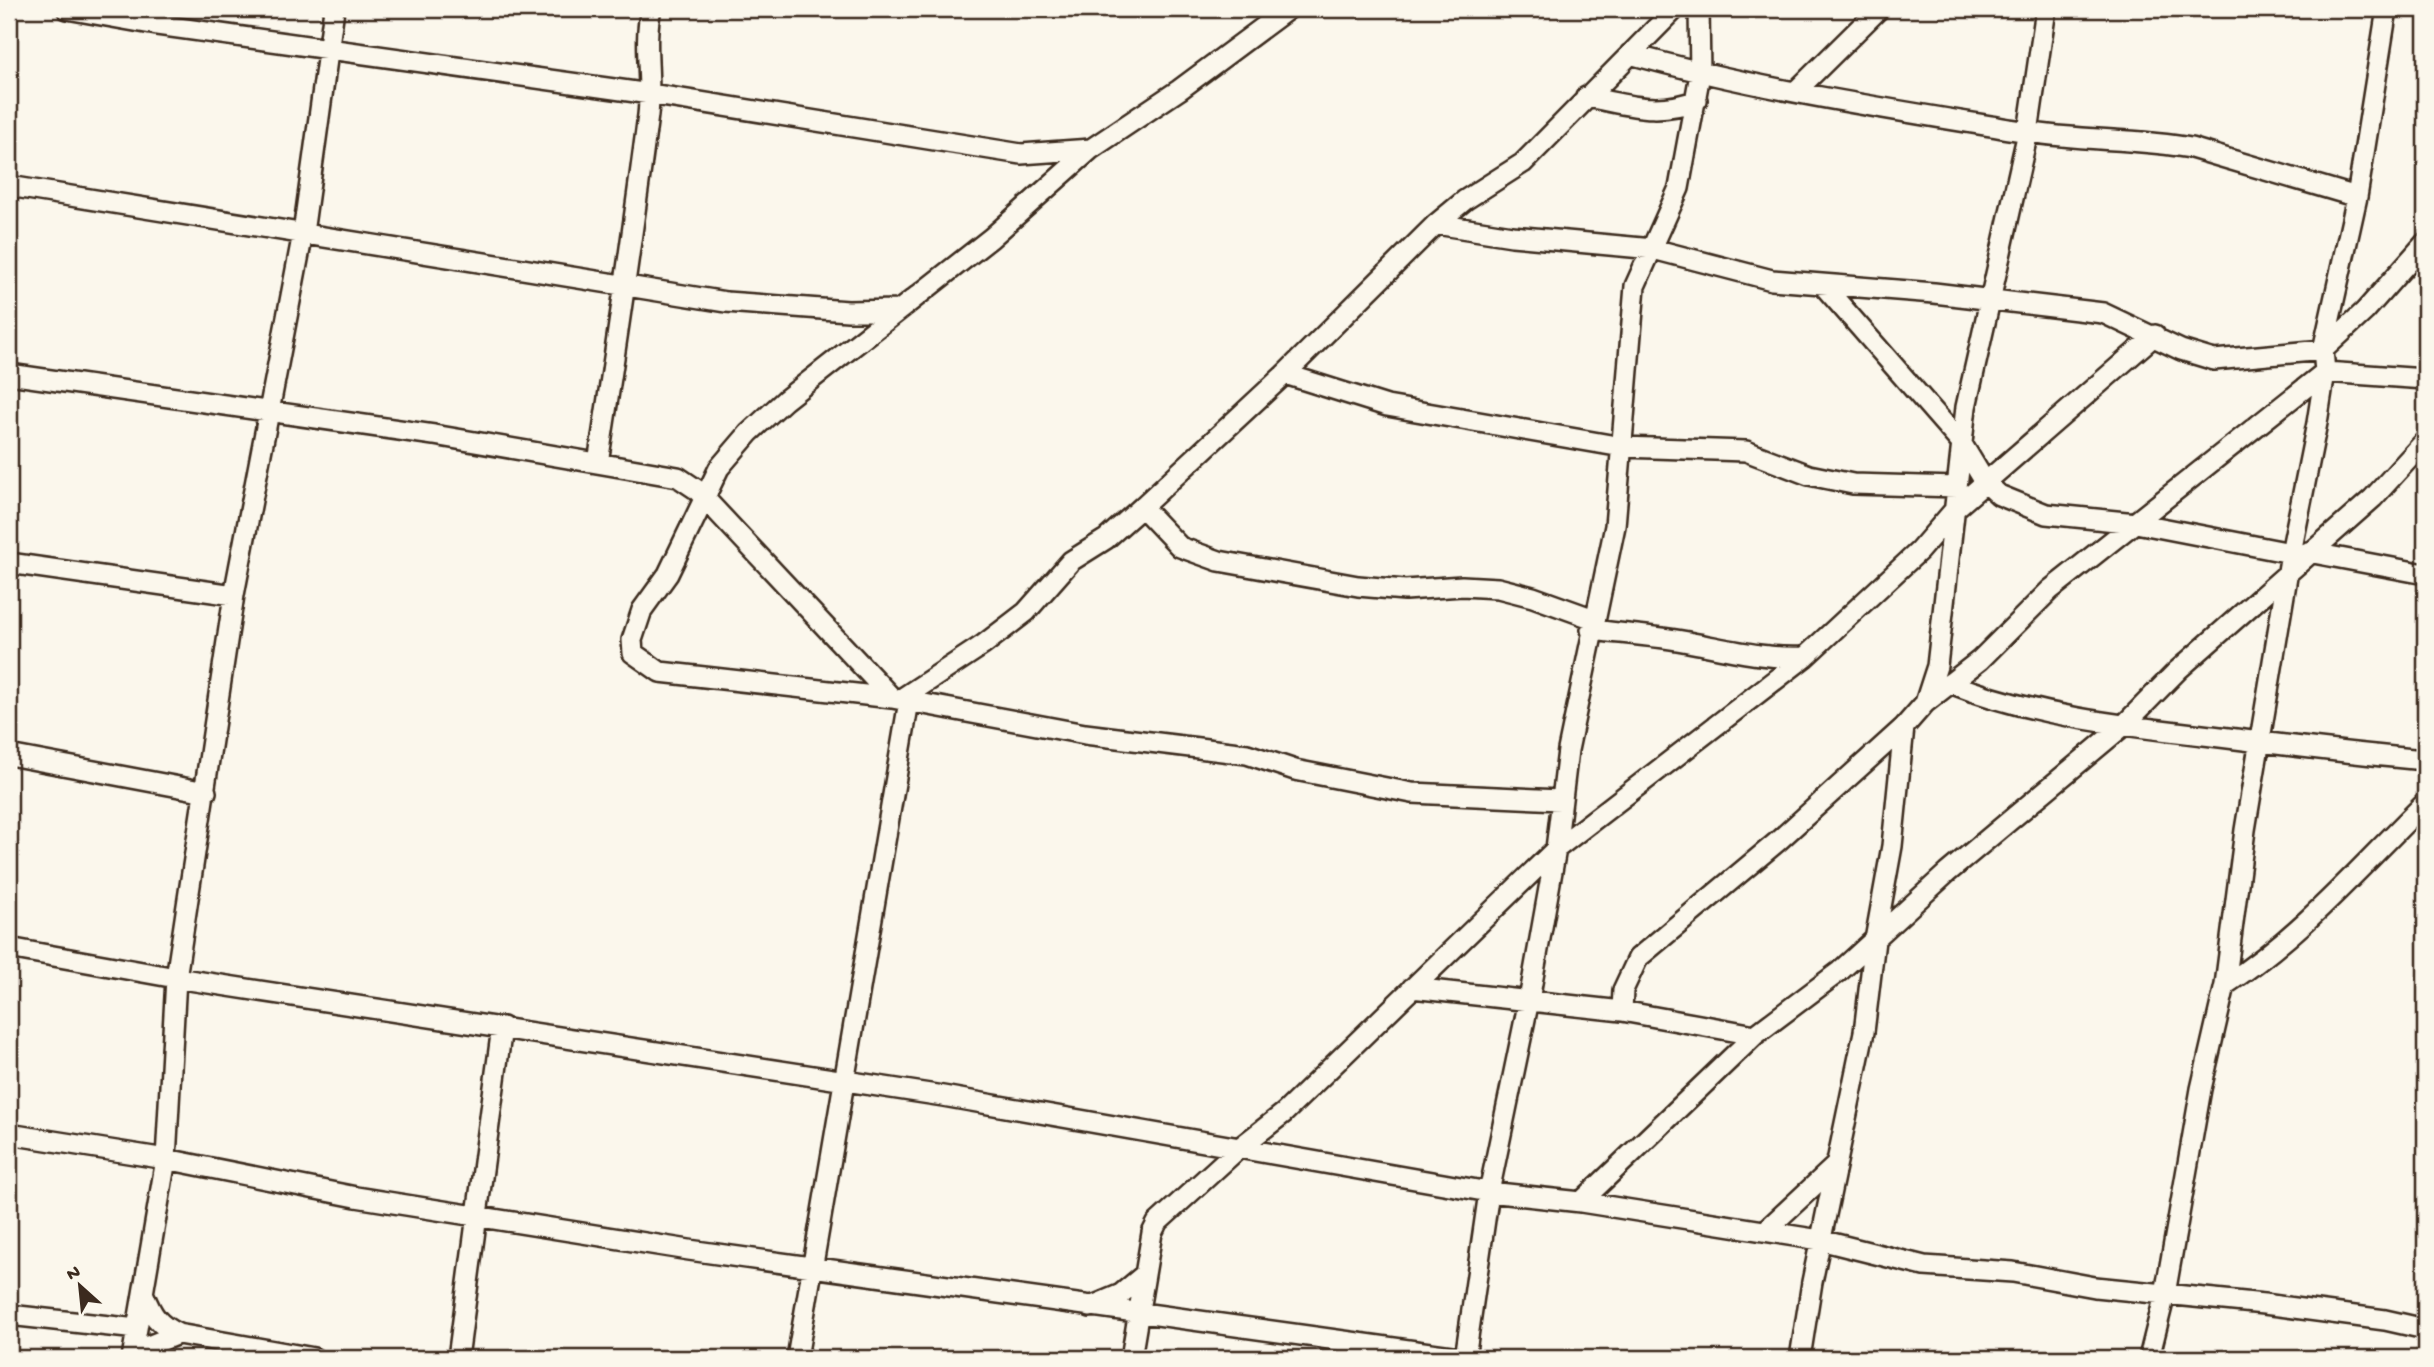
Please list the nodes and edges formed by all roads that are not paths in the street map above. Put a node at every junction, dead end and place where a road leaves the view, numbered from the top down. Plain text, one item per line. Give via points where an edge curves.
1 (67, 9) edge
2 (334, 9) edge
3 (651, 9) edge
4 (1288, 9) edge
5 (1675, 9) edge
6 (1699, 9) edge
7 (1879, 9) edge
8 (2046, 9) edge
9 (2387, 9) edge
10 (328, 50) junction
11 (1630, 54) junction
12 (1700, 74) junction
13 (1797, 90) junction
14 (650, 94) junction
15 (1586, 97) junction
16 (1697, 100) junction
17 (2028, 132) junction
18 (1091, 149) junction
19 (9, 186) edge
20 (2357, 197) junction
21 (1436, 224) junction
22 (303, 233) junction
23 (2425, 243) edge
24 (1653, 249) junction
25 (1823, 285) junction
26 (625, 286) junction
27 (1989, 299) junction
28 (897, 310) junction
29 (2155, 335) junction
30 (2323, 350) junction
31 (2325, 372) junction
32 (9, 374) edge
33 (1285, 374) junction
34 (2425, 379) edge
35 (268, 414) junction
36 (2425, 441) edge
37 (1962, 444) junction
38 (1622, 447) junction
39 (598, 463) junction
40 (719, 468) junction
41 (678, 477) junction
42 (1985, 482) junction
43 (1957, 487) junction
44 (706, 500) junction
45 (1142, 507) junction
46 (1956, 508) junction
47 (2136, 523) junction
48 (2299, 552) junction
49 (9, 563) edge
50 (2287, 573) junction
51 (2425, 574) edge
52 (234, 595) junction
53 (1593, 624) junction
54 (1805, 657) junction
55 (1950, 683) junction
56 (900, 699) junction
57 (1925, 703) junction
58 (2123, 726) junction
59 (1904, 727) junction
60 (2260, 742) junction
61 (9, 755) edge
62 (2425, 760) edge
63 (206, 792) junction
64 (1560, 800) junction
65 (2425, 803) edge
66 (1556, 849) junction
67 (1875, 940) junction
68 (9, 948) edge
69 (176, 978) junction
70 (2225, 985) junction
71 (1412, 989) junction
72 (1529, 1000) junction
73 (1622, 1011) junction
74 (502, 1027) junction
75 (1755, 1035) junction
76 (843, 1081) junction
77 (9, 1134) edge
78 (1238, 1149) junction
79 (166, 1159) junction
80 (1836, 1165) junction
81 (1489, 1192) junction
82 (1581, 1202) junction
83 (480, 1214) junction
84 (1765, 1231) junction
85 (1820, 1240) junction
86 (811, 1268) junction
87 (1145, 1274) junction
88 (2165, 1294) junction
89 (144, 1296) junction
90 (1089, 1308) junction
91 (9, 1315) edge
92 (1138, 1315) junction
93 (136, 1329) junction
94 (2425, 1329) edge
95 (178, 1334) junction
96 (133, 1358) edge
97 (314, 1358) edge
98 (458, 1358) edge
99 (797, 1358) edge
100 (1130, 1358) edge
101 (1465, 1358) edge
102 (1800, 1358) edge
103 (2149, 1358) edge

1 - 10 street
2 - 10 street
3 - 14 street
4 - 18 street
5 - 11 street
6 - 12 street
7 - 13 street
8 - 17 street
9 - 20 street
10 - 14 street
10 - 22 street
11 - 12 street
11 - 15 street
12 - 13 street
12 - 16 street
13 - 17 street via 1914,115
14 - 18 street via 1021,154
14 - 26 street
15 - 16 street via 1656,110
15 - 21 street via 1523,163
16 - 24 street via 1679,188
17 - 20 street via 2192,148
17 - 27 street
18 - 28 street via 991,238
19 - 22 street
20 - 30 street
21 - 24 street
21 - 33 street
22 - 26 street
22 - 35 street
23 - 30 street
24 - 25 street via 1726,270
24 - 38 street via 1635,286
25 - 27 street
25 - 37 street
26 - 28 street via 726,303
26 - 39 street
27 - 29 street via 2103,313
27 - 37 street
28 - 40 street via 772,411
29 - 30 street via 2214,360
29 - 42 street
30 - 31 street
31 - 34 street
31 - 47 street
31 - 48 street
32 - 35 street
33 - 38 street via 1387,406
33 - 45 street
35 - 39 street via 434,435
35 - 52 street
36 - 48 street via 2373,498
37 - 42 street
37 - 43 street
38 - 43 street via 1746,451 1809,475 1853,484
38 - 53 street via 1615,526
39 - 41 street
40 - 41 street
40 - 44 street
41 - 44 street
42 - 46 street
42 - 47 street via 1998,495 2046,514
43 - 46 street
44 - 56 street
44 - 56 street via 668,574 642,610 632,640 633,653 660,672
45 - 53 street via 1180,547 1219,561 1358,586 1498,588 1533,597
45 - 56 street via 1106,539 1071,561 1007,628
46 - 54 street via 1919,551
46 - 57 street via 1937,666
47 - 48 street
47 - 55 street via 2050,590 1980,660
48 - 50 street
48 - 51 street
49 - 52 street
50 - 58 street
50 - 60 street
52 - 63 street
53 - 54 street via 1779,659
53 - 64 street
54 - 66 street
55 - 57 street
55 - 58 street via 1996,701
56 - 64 street via 1084,734 1247,754 1296,770 1412,793
56 - 76 street
57 - 59 street
58 - 60 street
58 - 67 street via 1947,873
59 - 67 street via 1892,846
59 - 73 street via 1777,842 1638,958 1623,990
60 - 62 street
60 - 70 street
61 - 63 street
63 - 69 street
64 - 66 street
65 - 70 street via 2308,922 2267,958
66 - 71 street
66 - 72 street
67 - 75 street
67 - 80 street via 1864,1032
68 - 69 street
69 - 74 street
69 - 79 street
70 - 88 street via 2201,1089
71 - 72 street
71 - 78 street via 1284,1113
72 - 73 street
72 - 81 street
73 - 75 street
74 - 76 street
74 - 83 street
75 - 82 street
76 - 78 street
76 - 86 street
77 - 79 street
78 - 81 street
78 - 87 street via 1157,1223
79 - 83 street via 355,1197
79 - 89 street
80 - 84 street
80 - 85 street
81 - 82 street
81 - 101 street
82 - 84 street
83 - 86 street
83 - 98 street
84 - 85 street
85 - 88 street via 1924,1266 2012,1272
85 - 102 street
86 - 90 street
86 - 99 street
87 - 90 street via 1121,1294
87 - 92 street
88 - 94 street via 2385,1320
88 - 103 street
89 - 93 street
89 - 95 street via 152,1315
90 - 92 street
91 - 93 street
92 - 100 street
92 - 101 street
93 - 96 street
95 - 96 street via 148,1346
95 - 97 street

